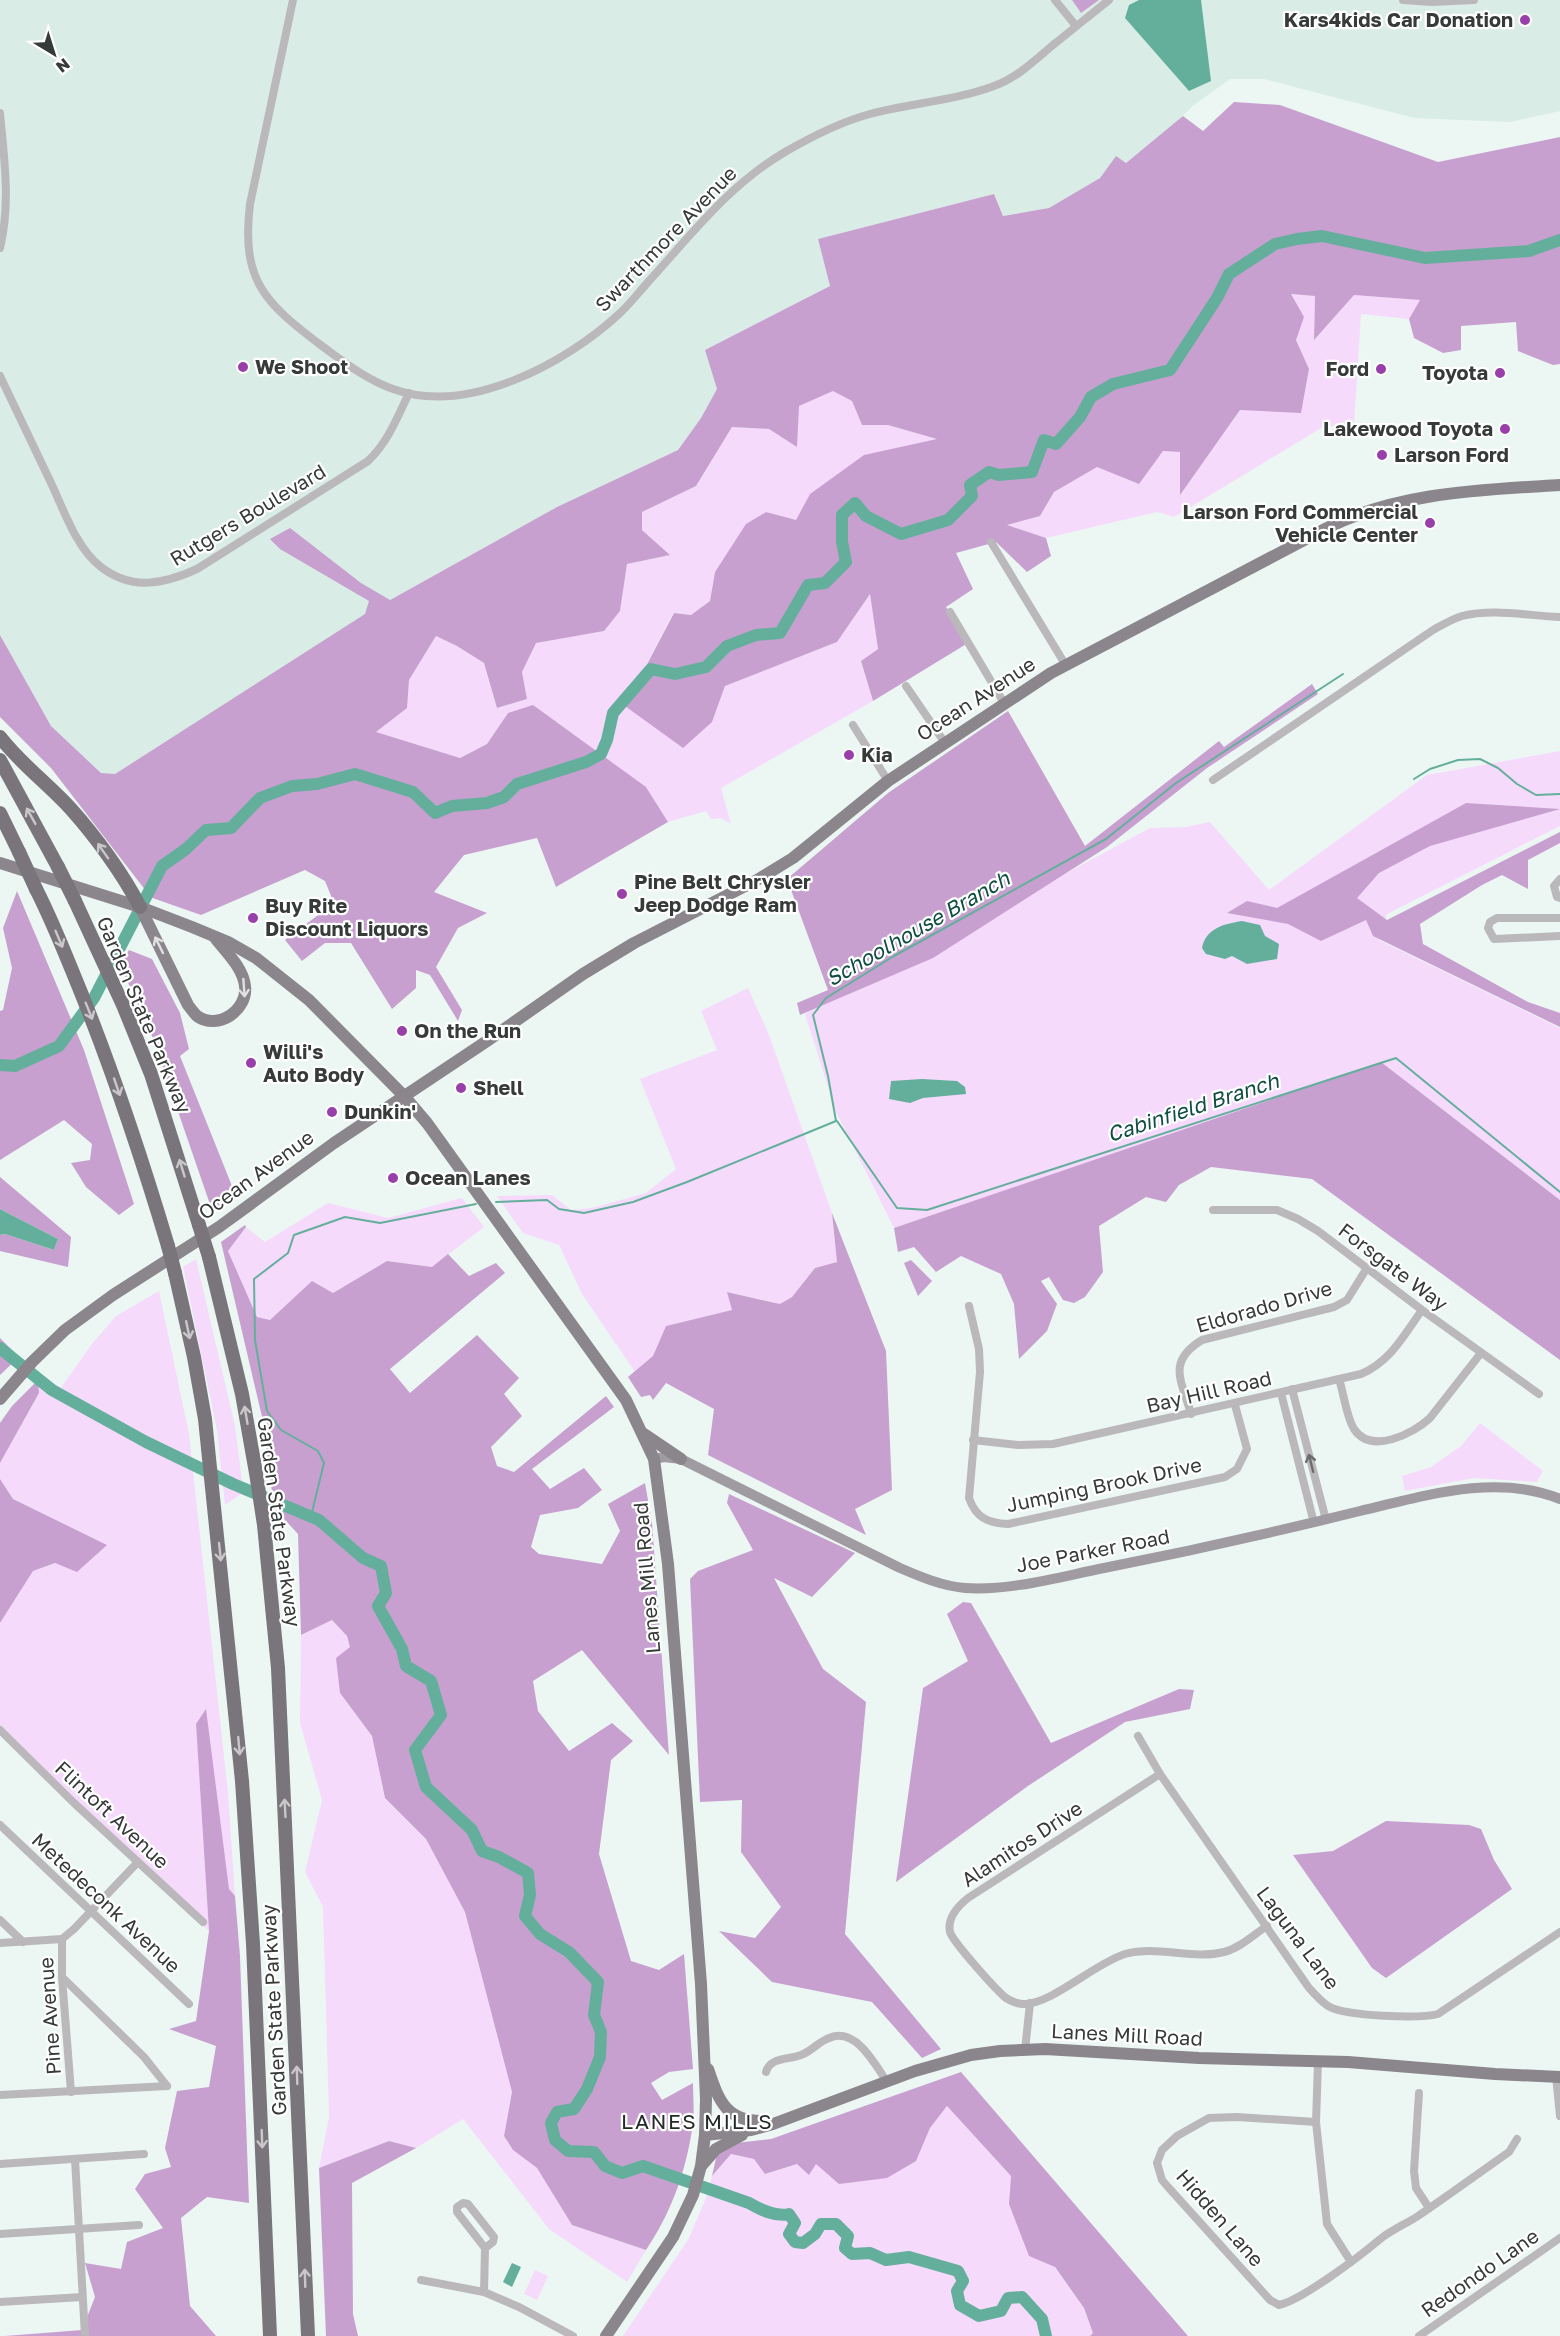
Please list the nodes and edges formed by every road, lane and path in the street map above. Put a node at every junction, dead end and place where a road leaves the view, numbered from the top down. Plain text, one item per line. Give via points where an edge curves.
1 (293, 0) edge
2 (1055, 0) edge
3 (1109, 0) edge
4 (1402, 0) edge
5 (1474, 0) edge
6 (1076, 27) junction
7 (0, 113) edge
8 (0, 248) edge
9 (0, 376) edge
10 (409, 393) junction
11 (1560, 485) edge
12 (991, 543) dead end
13 (950, 612) dead end
14 (1560, 617) edge
15 (1065, 664) junction
16 (906, 686) dead end
17 (1004, 703) junction
18 (853, 725) dead end
19 (0, 737) edge
20 (945, 743) junction
21 (0, 760) edge
22 (1213, 780) dead end
23 (888, 781) junction
24 (0, 813) edge
25 (0, 862) edge
26 (1560, 879) edge
27 (1560, 898) edge
28 (136, 904) junction
29 (1560, 918) edge
30 (1560, 936) edge
31 (215, 938) junction
32 (404, 1096) junction
33 (1212, 1210) dead end
34 (1367, 1268) junction
35 (969, 1306) dead end
36 (1422, 1310) junction
37 (1481, 1353) junction
38 (1339, 1379) junction
39 (1292, 1389) junction
40 (1281, 1393) junction
41 (1539, 1394) dead end
42 (0, 1399) edge
43 (1235, 1405) junction
44 (1191, 1414) junction
45 (643, 1434) junction
46 (974, 1440) junction
47 (654, 1459) junction
48 (681, 1459) junction
49 (1560, 1499) edge
50 (1326, 1520) junction
51 (1314, 1523) junction
52 (0, 1730) edge
53 (1138, 1736) dead end
54 (3, 1740) edge
55 (1160, 1774) junction
56 (0, 1825) edge
57 (138, 1862) junction
58 (90, 1912) junction
59 (0, 1920) edge
60 (203, 1922) dead end
61 (1266, 1926) junction
62 (1560, 1932) edge
63 (62, 1939) junction
64 (23, 1942) junction
65 (0, 1943) edge
66 (62, 1977) junction
67 (1030, 2003) junction
68 (189, 2004) dead end
69 (1025, 2050) junction
70 (704, 2056) junction
71 (1318, 2062) junction
72 (766, 2073) dead end
73 (1558, 2077) edge
74 (887, 2082) junction
75 (71, 2092) junction
76 (1419, 2093) dead end
77 (0, 2095) edge
78 (1560, 2115) edge
79 (785, 2119) junction
80 (1316, 2122) junction
81 (759, 2128) junction
82 (705, 2135) junction
83 (1517, 2139) dead end
84 (144, 2154) dead end
85 (75, 2159) junction
86 (0, 2164) edge
87 (700, 2169) junction
88 (1429, 2208) junction
89 (139, 2225) dead end
90 (79, 2229) junction
91 (0, 2234) edge
92 (1560, 2238) edge
93 (485, 2248) junction
94 (1351, 2262) junction
95 (421, 2280) dead end
96 (484, 2292) junction
97 (82, 2297) junction
98 (0, 2302) edge
99 (85, 2336) edge
100 (270, 2336) edge
101 (308, 2336) edge
102 (573, 2336) edge
103 (606, 2336) edge
104 (1419, 2336) edge

1 - 10 street, Swarthmore Avenue via 250,204 247,232 251,262 262,290 284,316 355,369 385,386
2 - 6 street
3 - 6 street, Swarthmore Avenue
4 - 5 street
6 - 10 street, Swarthmore Avenue via 996,86 856,119 812,136 775,158 725,198 619,314 564,355 477,393 437,398
7 - 8 street via 7,194
9 - 10 street, Rutgers Boulevard via 89,554 114,575 153,583 196,569 368,461 388,438
11 - 15 main road, Ocean Avenue via 1420,498 1358,514
12 - 15 street
13 - 17 street
14 - 22 street via 1489,613 1452,620
15 - 17 main road, Ocean Avenue
16 - 20 street
17 - 20 main road, Ocean Avenue
18 - 23 street
28 -> 19 highway via 84,825
20 - 23 main road, Ocean Avenue
101 -> 21 highway, Garden State Parkway, bridge via 278,1668 264,1525 242,1394 209,1257 155,1085 75,901
23 - 32 main road, Ocean Avenue via 793,858 600,963
24 -> 100 highway, Garden State Parkway, bridge via 97,1032 168,1246 194,1357 214,1494 249,1871
25 - 28 main road, Lanes Mill Road
26 - 27 street via 1554,886
28 - 31 main road, Lanes Mill Road
31 -> 28 main road via 242,975 245,996 237,1011 215,1021 196,1016 188,1005
29 - 30 street via 1497,918 1490,921 1488,928 1494,939
31 - 32 main road, Lanes Mill Road via 256,958 301,993
32 - 42 main road, Ocean Avenue via 65,1330
32 - 45 main road, Lanes Mill Road via 574,1325 626,1400
33 - 34 street, Forsgate Way via 1277,1210 1318,1231
34 - 36 street, Forsgate Way
34 - 44 street, Eldorado Drive via 1347,1300 1334,1307 1202,1340 1192,1346 1179,1365
35 - 46 street, Jumping Brook Drive via 979,1349
36 - 37 street, Forsgate Way
36 - 38 street, Bay Hill Road via 1384,1361 1361,1374
37 - 38 street via 1430,1418 1420,1428 1398,1438 1372,1441 1359,1436
37 - 41 street, Forsgate Way
38 - 39 street, Bay Hill Road
39 - 40 street, Bay Hill Road
50 -> 39 street
40 - 43 street, Bay Hill Road
40 - 51 street
43 - 44 street, Bay Hill Road
43 - 46 street, Jumping Brook Drive via 1247,1449 1237,1469 1225,1477 1008,1524 991,1523 973,1510 969,1498
44 - 46 street, Bay Hill Road via 1053,1444
45 - 47 main road, Lanes Mill Road
45 - 48 main road
47 - 48 street, Joe Parker Road
47 - 70 main road, Lanes Mill Road via 668,1564
48 - 51 street, Joe Parker Road via 900,1568 937,1583 963,1588 1036,1582
49 - 50 street, Joe Parker Road via 1543,1492 1493,1487 1459,1489
50 - 51 street, Joe Parker Road
52 - 54 street, Flintoft Avenue
53 - 55 street, Laguna Lane
54 - 57 street, Flintoft Avenue
55 - 61 street, Laguna Lane
55 - 67 street, Alamitos Drive via 968,1898 953,1914 950,1932 960,1947 1006,1998
56 - 58 street, Metedeconk Avenue
57 - 58 street, Pine Avenue
57 - 60 street, Flintoft Avenue
58 - 63 street, Pine Avenue
58 - 68 street, Metedeconk Avenue
59 - 64 street
61 - 62 street, Laguna Lane via 1310,1988 1329,2007 1416,2017 1447,2009
61 - 67 street via 1226,1952 1142,1951 1122,1955
63 - 64 street
63 - 66 street, Pine Avenue
64 - 65 street
66 - 75 street, Pine Avenue
66 - 75 street via 144,2057 167,2086
67 - 69 street
69 - 71 main road, Lanes Mill Road
69 - 74 main road, Lanes Mill Road via 971,2055
70 - 79 main road via 728,2112 751,2122
70 - 82 main road, Lanes Mill Road
71 - 73 main road, Lanes Mill Road
71 - 80 street
72 - 74 street via 775,2061 801,2055 840,2035 856,2042
73 - 78 street
74 - 79 main road, Lanes Mill Road
75 - 77 street
76 - 88 street via 1414,2171 1416,2188
79 - 81 main road, Lanes Mill Road
80 - 94 street via 1327,2224
80 - 94 street, Hidden Lane via 1209,2118 1177,2136 1162,2150 1157,2163 1168,2187 1270,2300 1279,2305 1292,2301
81 - 82 main road, Lanes Mill Road
81 - 87 main road via 716,2149
82 - 87 main road, Lanes Mill Road
83 - 88 street, Hidden Lane via 1509,2152
84 - 85 street
85 - 86 street
85 - 90 street
87 - 103 main road, Lanes Mill Road via 693,2195 673,2237
88 - 94 street, Hidden Lane
89 - 90 street
90 - 91 street
90 - 97 street
92 - 104 street, Redondo Lane
93 - 93 street via 494,2237 468,2204 463,2203 457,2212
93 - 96 street
95 - 96 street
96 - 102 street
97 - 98 street
97 - 99 street

